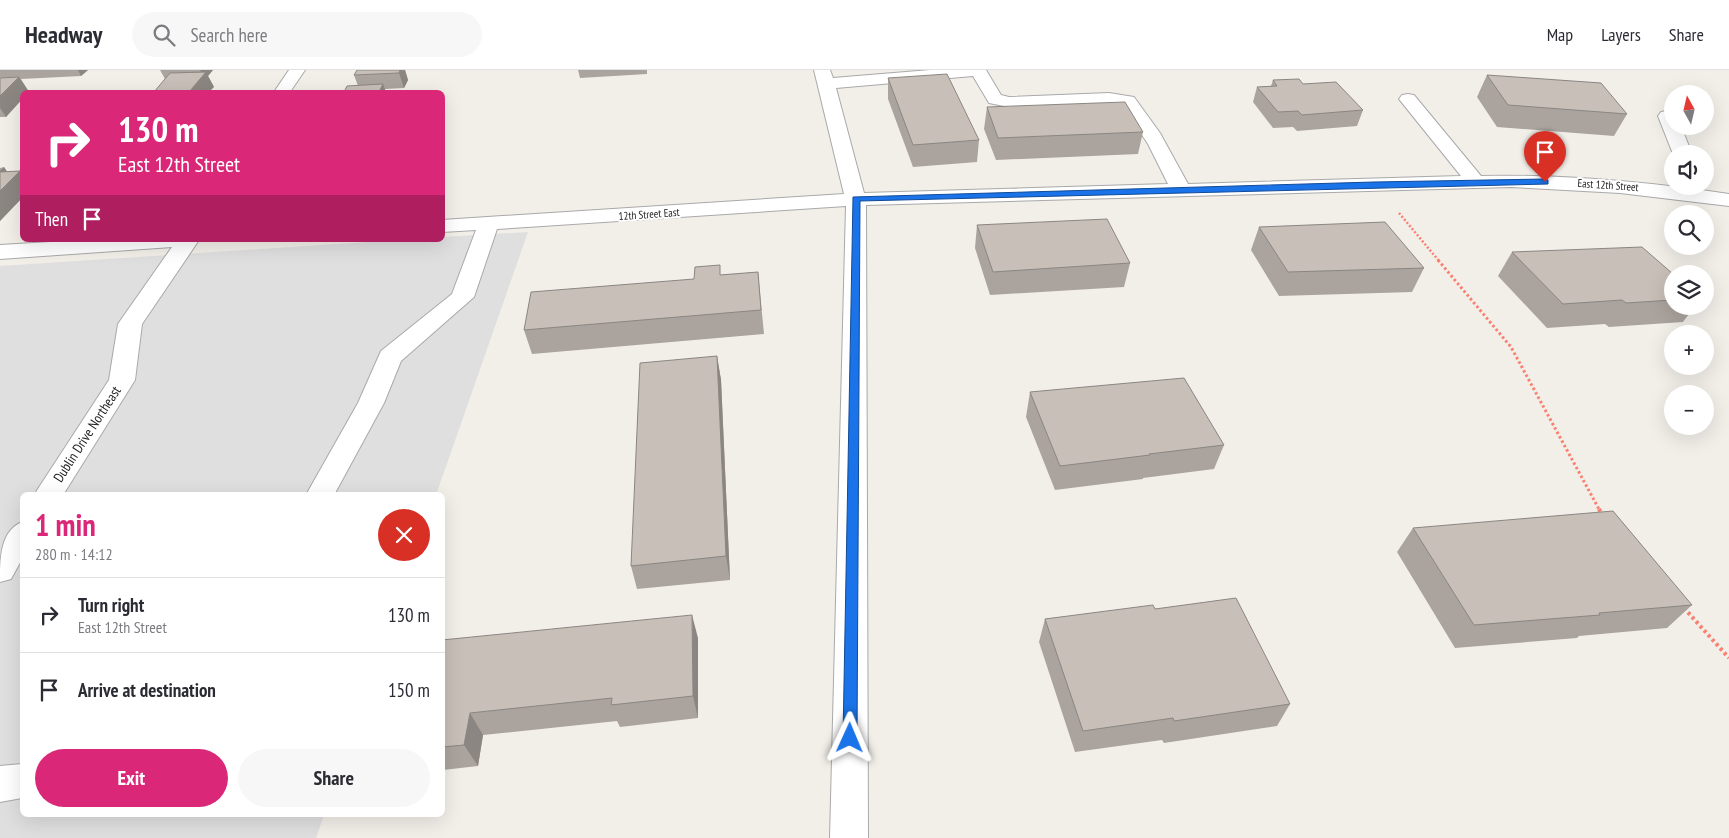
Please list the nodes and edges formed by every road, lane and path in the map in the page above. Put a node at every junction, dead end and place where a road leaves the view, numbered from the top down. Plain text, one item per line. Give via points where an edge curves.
1 (297, 70) edge
2 (978, 70) edge
3 (824, 77) edge
4 (283, 90) edge
5 (1408, 99) dead end
6 (1476, 182) junction
7 (1374, 184) junction
8 (1664, 189) edge
9 (1182, 190) junction
10 (1712, 195) edge
11 (856, 199) junction
12 (1729, 200) edge
13 (489, 223) junction
14 (445, 226) edge
15 (155, 242) edge
16 (185, 242) edge
17 (0, 252) edge
18 (50, 492) edge
19 (322, 492) edge
20 (1606, 520) edge
21 (20, 537) edge
22 (0, 570) edge
23 (1684, 607) edge
24 (1729, 658) edge
25 (20, 781) edge
26 (0, 784) edge
27 (849, 838) edge

1 - 4 street
2 - 3 street
2 - 9 street via 995,99 1009,102 1109,98 1128,101 1167,160
3 - 11 street
5 - 6 street
6 - 7 street, East 12th Street
6 - 8 street, East 12th Street via 1580,182
7 - 9 street, East 12th Street
7 - 20 path via 1511,347
9 - 11 street, East 12th Street
10 - 12 street, East 12th Street
11 - 13 street, 12th Street East
11 - 27 street
13 - 14 street, 12th Street East
13 - 19 street via 462,297 390,357 371,403
15 - 17 street
16 - 18 street, Dublin Drive Northeast via 130,324 122,380
21 - 22 street
23 - 24 path
25 - 26 street

